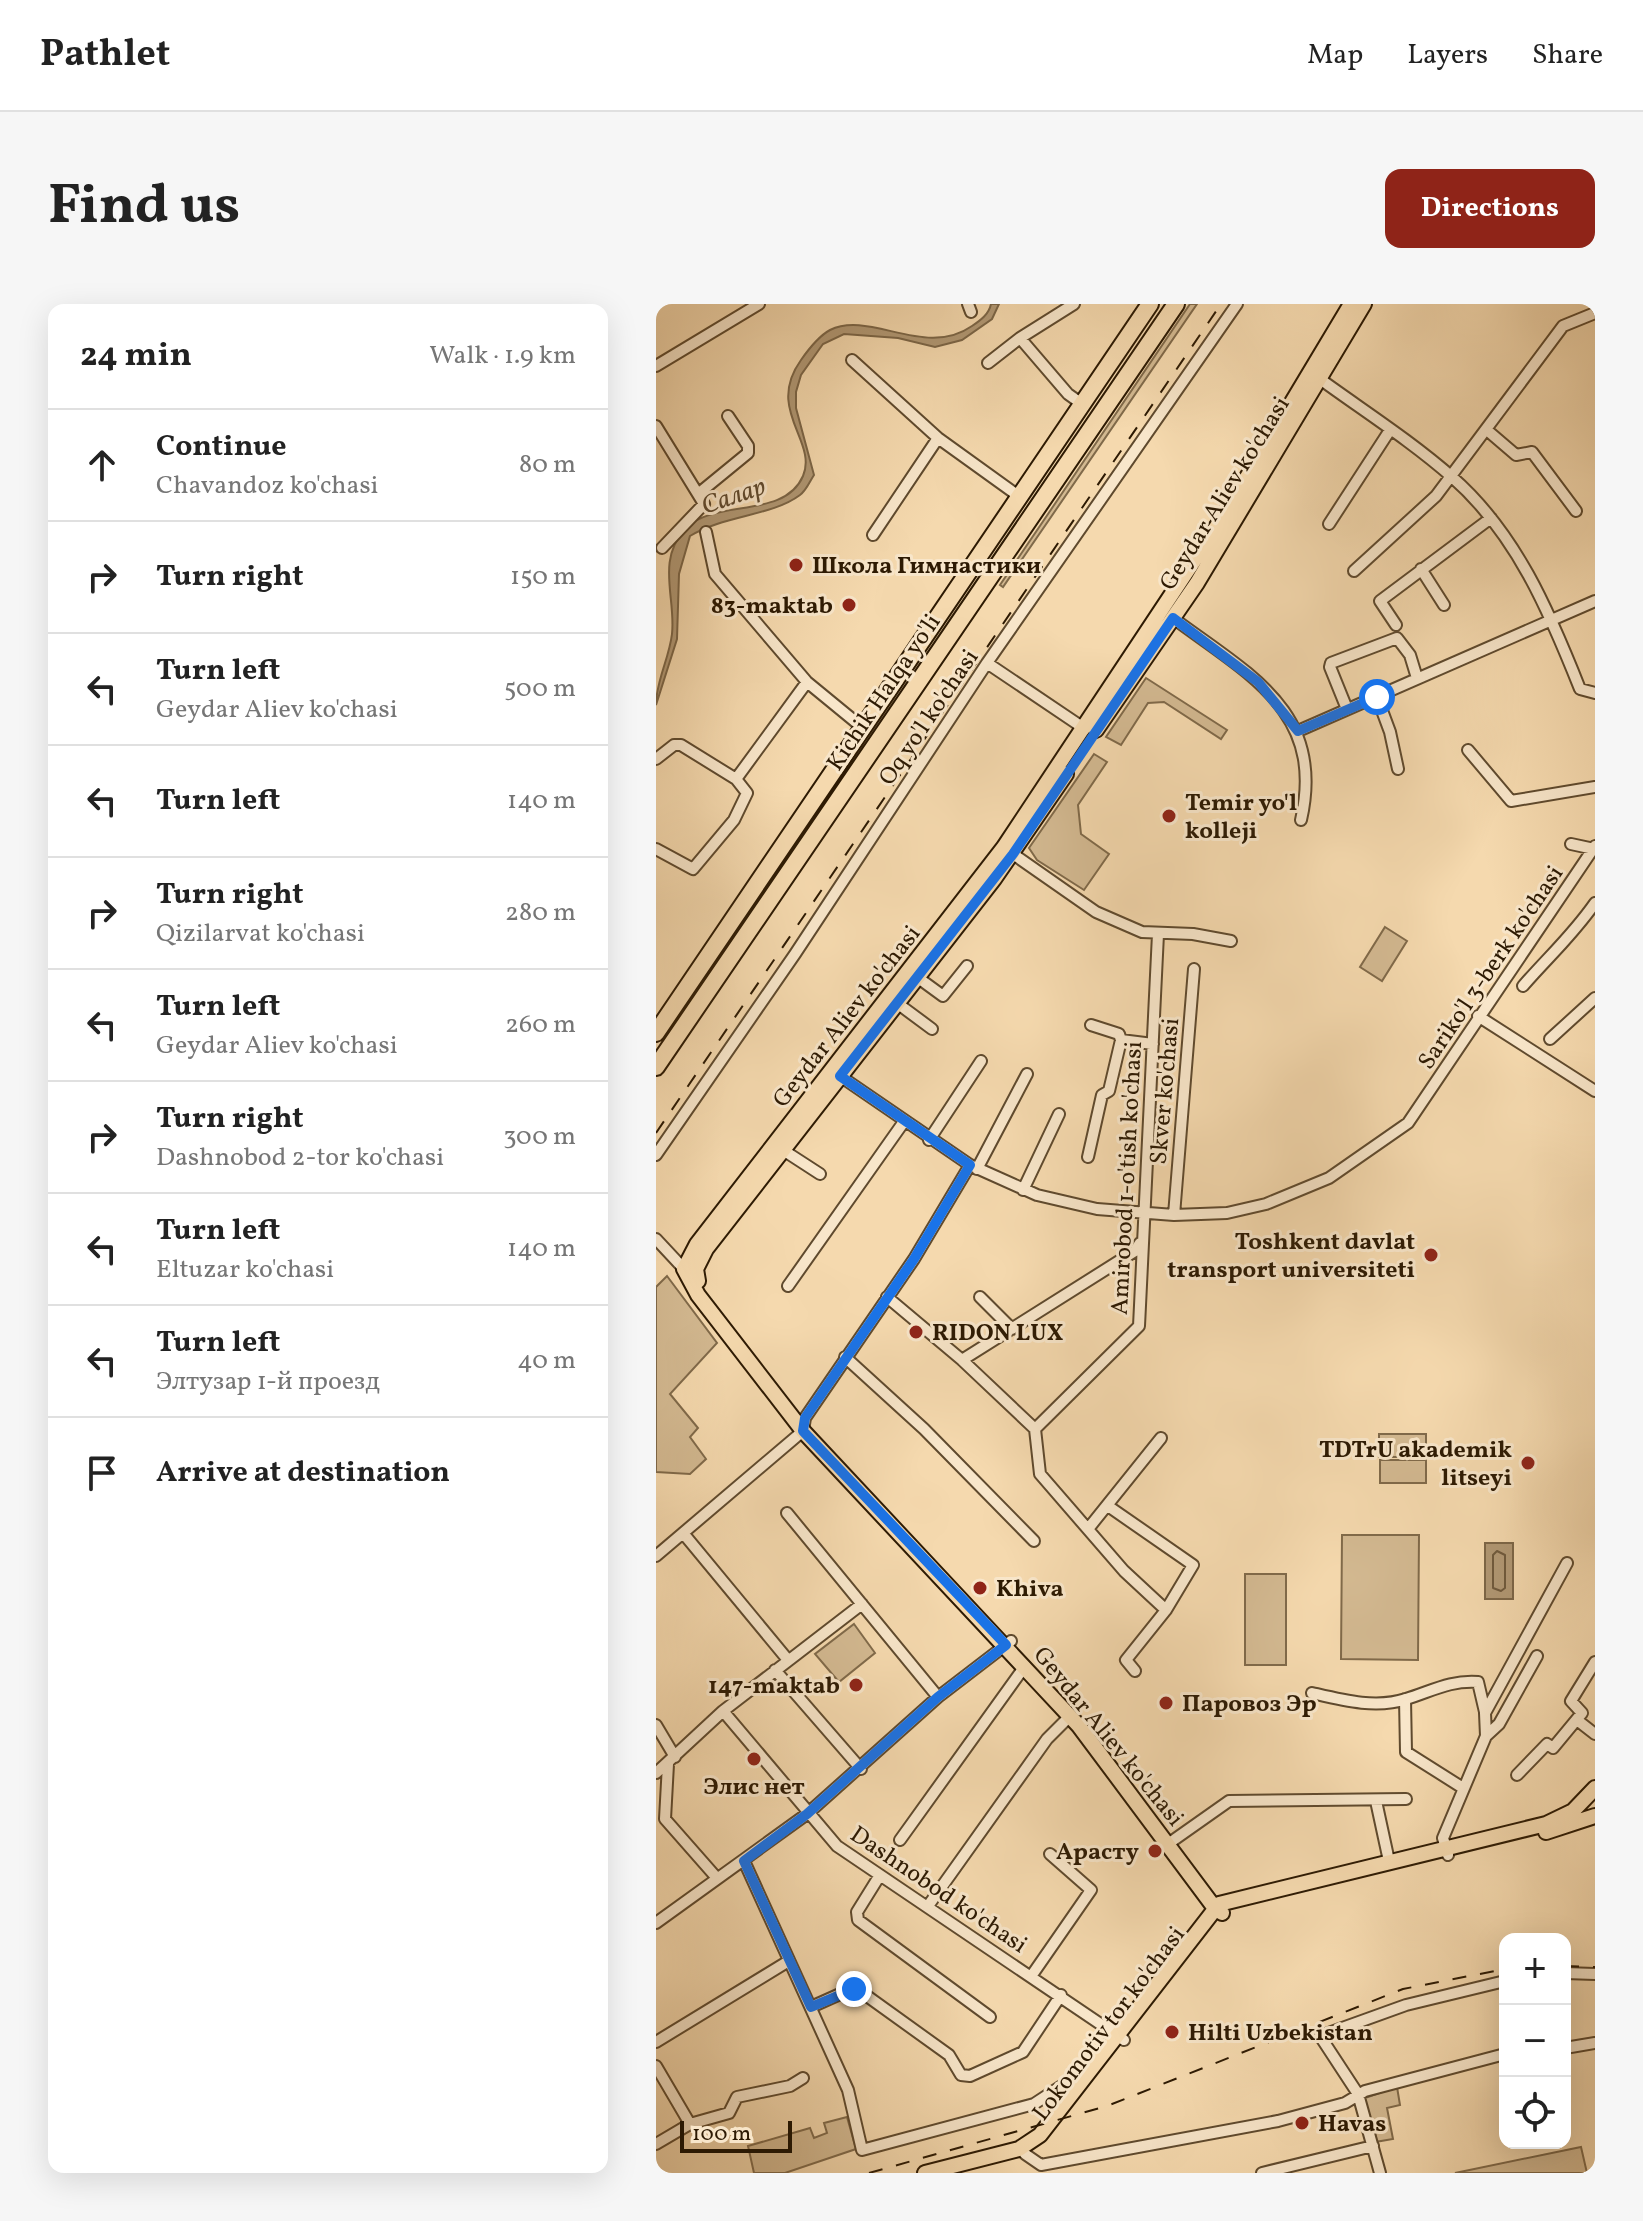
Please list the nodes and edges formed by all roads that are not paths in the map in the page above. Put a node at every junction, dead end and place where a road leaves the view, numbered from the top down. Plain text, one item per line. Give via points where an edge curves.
1 (759, 304) edge
2 (1074, 304) edge
3 (1150, 304) edge
4 (1176, 304) edge
5 (1237, 304) edge
6 (1351, 304) edge
7 (1364, 304) edge
8 (1595, 313) edge
9 (1137, 323) junction
10 (1156, 335) junction
11 (1020, 338) junction
12 (852, 360) dead end
13 (988, 363) dead end
14 (656, 366) edge
15 (1315, 376) junction
16 (1082, 404) junction
17 (728, 416) dead end
18 (656, 426) edge
19 (1390, 430) junction
20 (1488, 431) junction
21 (938, 438) junction
22 (1452, 477) junction
23 (698, 494) junction
24 (1020, 497) junction
25 (1576, 511) dead end
26 (1491, 518) junction
27 (1329, 524) dead end
28 (706, 532) dead end
29 (873, 535) dead end
30 (662, 548) dead end
31 (1421, 569) junction
32 (1354, 571) dead end
33 (1595, 601) edge
34 (1444, 605) dead end
35 (1168, 615) junction
36 (1552, 619) junction
37 (1396, 625) dead end
38 (987, 663) junction
39 (1417, 678) junction
40 (807, 682) junction
41 (1595, 693) edge
42 (1377, 697) junction
43 (1347, 709) junction
44 (863, 728) junction
45 (1298, 731) junction
46 (1089, 732) junction
47 (1468, 750) dead end
48 (656, 759) edge
49 (1398, 769) dead end
50 (736, 779) junction
51 (1595, 787) edge
52 (1301, 820) dead end
53 (1571, 844) dead end
54 (1594, 848) edge
55 (656, 849) edge
56 (1008, 850) junction
57 (1595, 903) edge
58 (1158, 934) junction
59 (1231, 941) dead end
60 (967, 966) dead end
61 (1194, 969) dead end
62 (917, 977) junction
63 (1523, 986) dead end
64 (1595, 998) edge
65 (897, 1003) junction
66 (1478, 1016) junction
67 (1091, 1025) dead end
68 (932, 1029) dead end
69 (656, 1033) edge
70 (1550, 1039) dead end
71 (1121, 1040) junction
72 (1153, 1044) junction
73 (981, 1061) dead end
74 (656, 1067) edge
75 (836, 1074) junction
76 (1027, 1074) dead end
77 (1595, 1091) edge
78 (1059, 1114) dead end
79 (903, 1123) junction
80 (929, 1140) junction
81 (783, 1150) junction
82 (656, 1155) edge
83 (1088, 1157) dead end
84 (973, 1167) junction
85 (820, 1174) dead end
86 (745, 1190) junction
87 (1023, 1190) junction
88 (1142, 1213) junction
89 (1174, 1215) junction
90 (656, 1239) edge
91 (1140, 1243) junction
92 (684, 1269) junction
93 (698, 1281) junction
94 (788, 1286) dead end
95 (887, 1297) junction
96 (980, 1297) dead end
97 (1012, 1329) junction
98 (845, 1357) junction
99 (962, 1360) junction
100 (804, 1426) junction
101 (1035, 1429) junction
102 (1161, 1438) dead end
103 (1108, 1506) junction
104 (787, 1513) dead end
105 (1088, 1529) junction
106 (683, 1533) junction
107 (1034, 1541) dead end
108 (656, 1556) edge
109 (1567, 1563) dead end
110 (862, 1604) junction
111 (1166, 1610) junction
112 (1008, 1643) junction
113 (1537, 1656) dead end
114 (788, 1660) junction
115 (1595, 1662) edge
116 (1025, 1666) junction
117 (775, 1670) junction
118 (1135, 1671) dead end
119 (1312, 1693) dead end
120 (938, 1697) junction
121 (1405, 1699) junction
122 (723, 1711) junction
123 (1485, 1713) junction
124 (1577, 1720) junction
125 (1078, 1721) junction
126 (656, 1725) edge
127 (1595, 1734) edge
128 (1486, 1736) junction
129 (672, 1760) junction
130 (861, 1769) junction
131 (656, 1773) edge
132 (1517, 1775) dead end
133 (1463, 1788) junction
134 (1594, 1790) edge
135 (1406, 1799) dead end
136 (1376, 1801) junction
137 (807, 1814) junction
138 (1595, 1816) edge
139 (900, 1840) dead end
140 (1170, 1842) junction
141 (1447, 1851) junction
142 (1050, 1854) dead end
143 (744, 1861) junction
144 (1389, 1861) junction
145 (880, 1875) junction
146 (716, 1877) junction
147 (928, 1906) junction
148 (1219, 1908) junction
149 (656, 1923) edge
150 (787, 1962) junction
151 (1571, 1973) edge
152 (1595, 1974) edge
153 (1032, 1975) junction
154 (1499, 1982) edge
155 (1061, 1995) junction
156 (811, 2007) junction
157 (990, 2017) dead end
158 (1121, 2038) junction
159 (656, 2042) edge
160 (1595, 2043) edge
161 (1571, 2047) edge
162 (1499, 2056) edge
163 (656, 2066) edge
164 (803, 2078) dead end
165 (1087, 2078) junction
166 (1358, 2094) junction
167 (690, 2124) junction
168 (656, 2144) edge
169 (1373, 2146) junction
170 (1022, 2152) junction
171 (945, 2171) edge
172 (925, 2173) edge
173 (1262, 2173) edge
174 (1380, 2173) edge

1 - 14 street
2 - 11 street
3 - 9 highway, Kichik Halqa yo'li
4 - 10 highway, Kichik Halqa yo'li
5 - 38 street, Oq yo'l ko'chasi
6 - 15 main road, Geydar Aliev ko'chasi
7 - 15 main road, Geydar Aliev ko'chasi
8 - 20 street via 1563,326
9 - 10 highway
9 - 16 highway, Kichik Halqa yo'li
10 - 74 highway, Kichik Halqa yo'li
11 - 13 street
11 - 16 street
12 - 21 street
15 - 19 street
15 - 35 main road, Geydar Aliev ko'chasi
16 - 24 highway, Kichik Halqa yo'li
17 - 23 street via 748,453
18 - 23 street
19 - 22 street
19 - 27 street
20 - 22 street
20 - 25 street via 1516,455 1532,452
21 - 24 street
21 - 29 street
22 - 26 street
22 - 32 street
23 - 30 street via 704,504
24 - 44 highway, Kichik Halqa yo'li
26 - 31 street
26 - 36 street
28 - 40 street via 715,574
31 - 34 street
31 - 37 street via 1379,602
33 - 36 street
35 - 45 street via 1258,682
35 - 46 main road, Geydar Aliev ko'chasi
36 - 39 street
36 - 41 street via 1580,689
38 - 46 street
38 - 82 street, Oq yo'l ko'chasi
39 - 42 street
39 - 43 street via 1410,655 1397,638 1331,663
40 - 44 street
40 - 50 street
42 - 43 street
42 - 49 street
43 - 45 street
44 - 69 highway, Kichik Halqa yo'li
45 - 52 street via 1307,770
46 - 56 main road, Geydar Aliev ko'chasi
47 - 51 street via 1511,801
48 - 50 street via 681,745
50 - 55 street via 747,793 734,820 693,869
53 - 54 street
54 - 66 street, Sariko'l 3-berk ko'chasi
56 - 58 street via 1096,912
56 - 62 main road, Geydar Aliev ko'chasi
56 - 75 main road, Geydar Aliev ko'chasi
57 - 63 street via 1565,945
58 - 59 street
58 - 72 street, Amirobod 1-o'tish ko'chasi
60 - 62 street via 943,996
61 - 89 street, Skver ko'chasi
62 - 65 main road, Geydar Aliev ko'chasi
64 - 70 street
65 - 68 street
65 - 75 main road, Geydar Aliev ko'chasi
66 - 77 street
66 - 89 street, Sariko'l 3-berk ko'chasi via 1417,1111 1393,1136 1342,1170 1304,1190 1240,1211
67 - 71 street via 1119,1034
71 - 72 street
71 - 83 street
72 - 88 street, Amirobod 1-o'tish ko'chasi
73 - 80 street
75 - 79 street, Sariko'l 3-berk ko'chasi
75 - 81 main road, Geydar Aliev ko'chasi
75 - 86 main road, Geydar Aliev ko'chasi
76 - 84 street
78 - 87 street
79 - 80 street, Sariko'l 3-berk ko'chasi
79 - 94 street
80 - 84 street, Sariko'l 3-berk ko'chasi
81 - 85 street
81 - 86 main road, Geydar Aliev ko'chasi
84 - 87 street, Sariko'l 3-berk ko'chasi
84 - 95 street
86 - 92 main road, Geydar Aliev ko'chasi via 697,1244
86 - 93 main road, Geydar Aliev ko'chasi via 701,1256
87 - 88 street, Sariko'l 3-berk ko'chasi via 1082,1206
88 - 89 street, Sariko'l 3-berk ko'chasi
88 - 91 street, Amirobod 1-o'tish ko'chasi
90 - 92 street, Geydar Aliev ko'chasi
91 - 97 street
91 - 101 street, Amirobod 1-o'tish ko'chasi via 1144,1257 1139,1328
92 - 93 main road, Geydar Aliev ko'chasi
92 - 100 main road, Geydar Aliev ko'chasi via 698,1295
93 - 100 main road, Geydar Aliev ko'chasi
95 - 98 street
95 - 99 street
96 - 97 street
97 - 99 street
98 - 100 street
98 - 107 street
99 - 101 street
100 - 106 street
100 - 112 main road, Geydar Aliev ko'chasi
101 - 105 street via 1040,1474
102 - 103 street
103 - 105 street
103 - 111 street via 1191,1561 1192,1569
104 - 110 street
105 - 111 street
106 - 108 street
106 - 114 street
109 - 123 street
110 - 114 street
110 - 120 street
111 - 118 street via 1126,1660
112 - 116 main road, Geydar Aliev ko'chasi
112 - 120 street
112 - 125 main road, Geydar Aliev ko'chasi
113 - 128 street via 1499,1724
114 - 117 street
115 - 124 street via 1571,1701 1582,1713
116 - 125 main road, Geydar Aliev ko'chasi
116 - 139 street
117 - 122 street
117 - 130 street
119 - 121 street via 1350,1702
120 - 130 street
121 - 123 street via 1456,1681 1478,1682
121 - 133 street via 1406,1752
122 - 129 street
122 - 137 street, Dashnobod ko'chasi
123 - 128 street
124 - 127 street
124 - 132 street via 1553,1748 1547,1744
125 - 140 main road, Geydar Aliev ko'chasi
125 - 147 street via 1047,1739
126 - 129 street
128 - 133 street
129 - 131 street
129 - 146 street via 665,1819
130 - 137 street
133 - 141 street via 1443,1838
134 - 141 main road via 1573,1811 1546,1824
135 - 136 street
136 - 140 street via 1229,1801
136 - 144 street
137 - 143 street
137 - 145 street, Dashnobod ko'chasi via 837,1846
138 - 141 main road
140 - 148 main road, Geydar Aliev ko'chasi
141 - 144 main road
141 - 148 main road
142 - 153 street via 1091,1890
143 - 146 street
143 - 150 street
144 - 148 main road
145 - 147 street, Dashnobod ko'chasi
145 - 157 street via 857,1912 858,1920
146 - 149 street
147 - 153 street, Dashnobod ko'chasi
148 - 158 main road, Lokomotiv tor ko'chasi
150 - 156 street
150 - 159 street
151 - 152 street
153 - 155 street, Dashnobod ko'chasi
154 - 166 street via 1406,2005 1320,2036
155 - 156 street via 1023,2052 970,2076 961,2075 949,2055 860,1991 849,1990
155 - 158 street, Dashnobod ko'chasi
156 - 165 street via 848,2090 862,2150 1034,2104 1069,2081
158 - 165 main road, Lokomotiv tor ko'chasi
158 - 170 main road, Lokomotiv tor ko'chasi via 1048,2138
160 - 161 street
162 - 166 street
163 - 167 street
164 - 167 street via 790,2086 737,2097 729,2113
165 - 170 main road, Lokomotiv tor ko'chasi
166 - 169 street
166 - 170 street via 1345,2103 1278,2121 1119,2152 1041,2165
167 - 168 street
169 - 173 street
169 - 174 street
170 - 171 main road
171 - 172 main road

